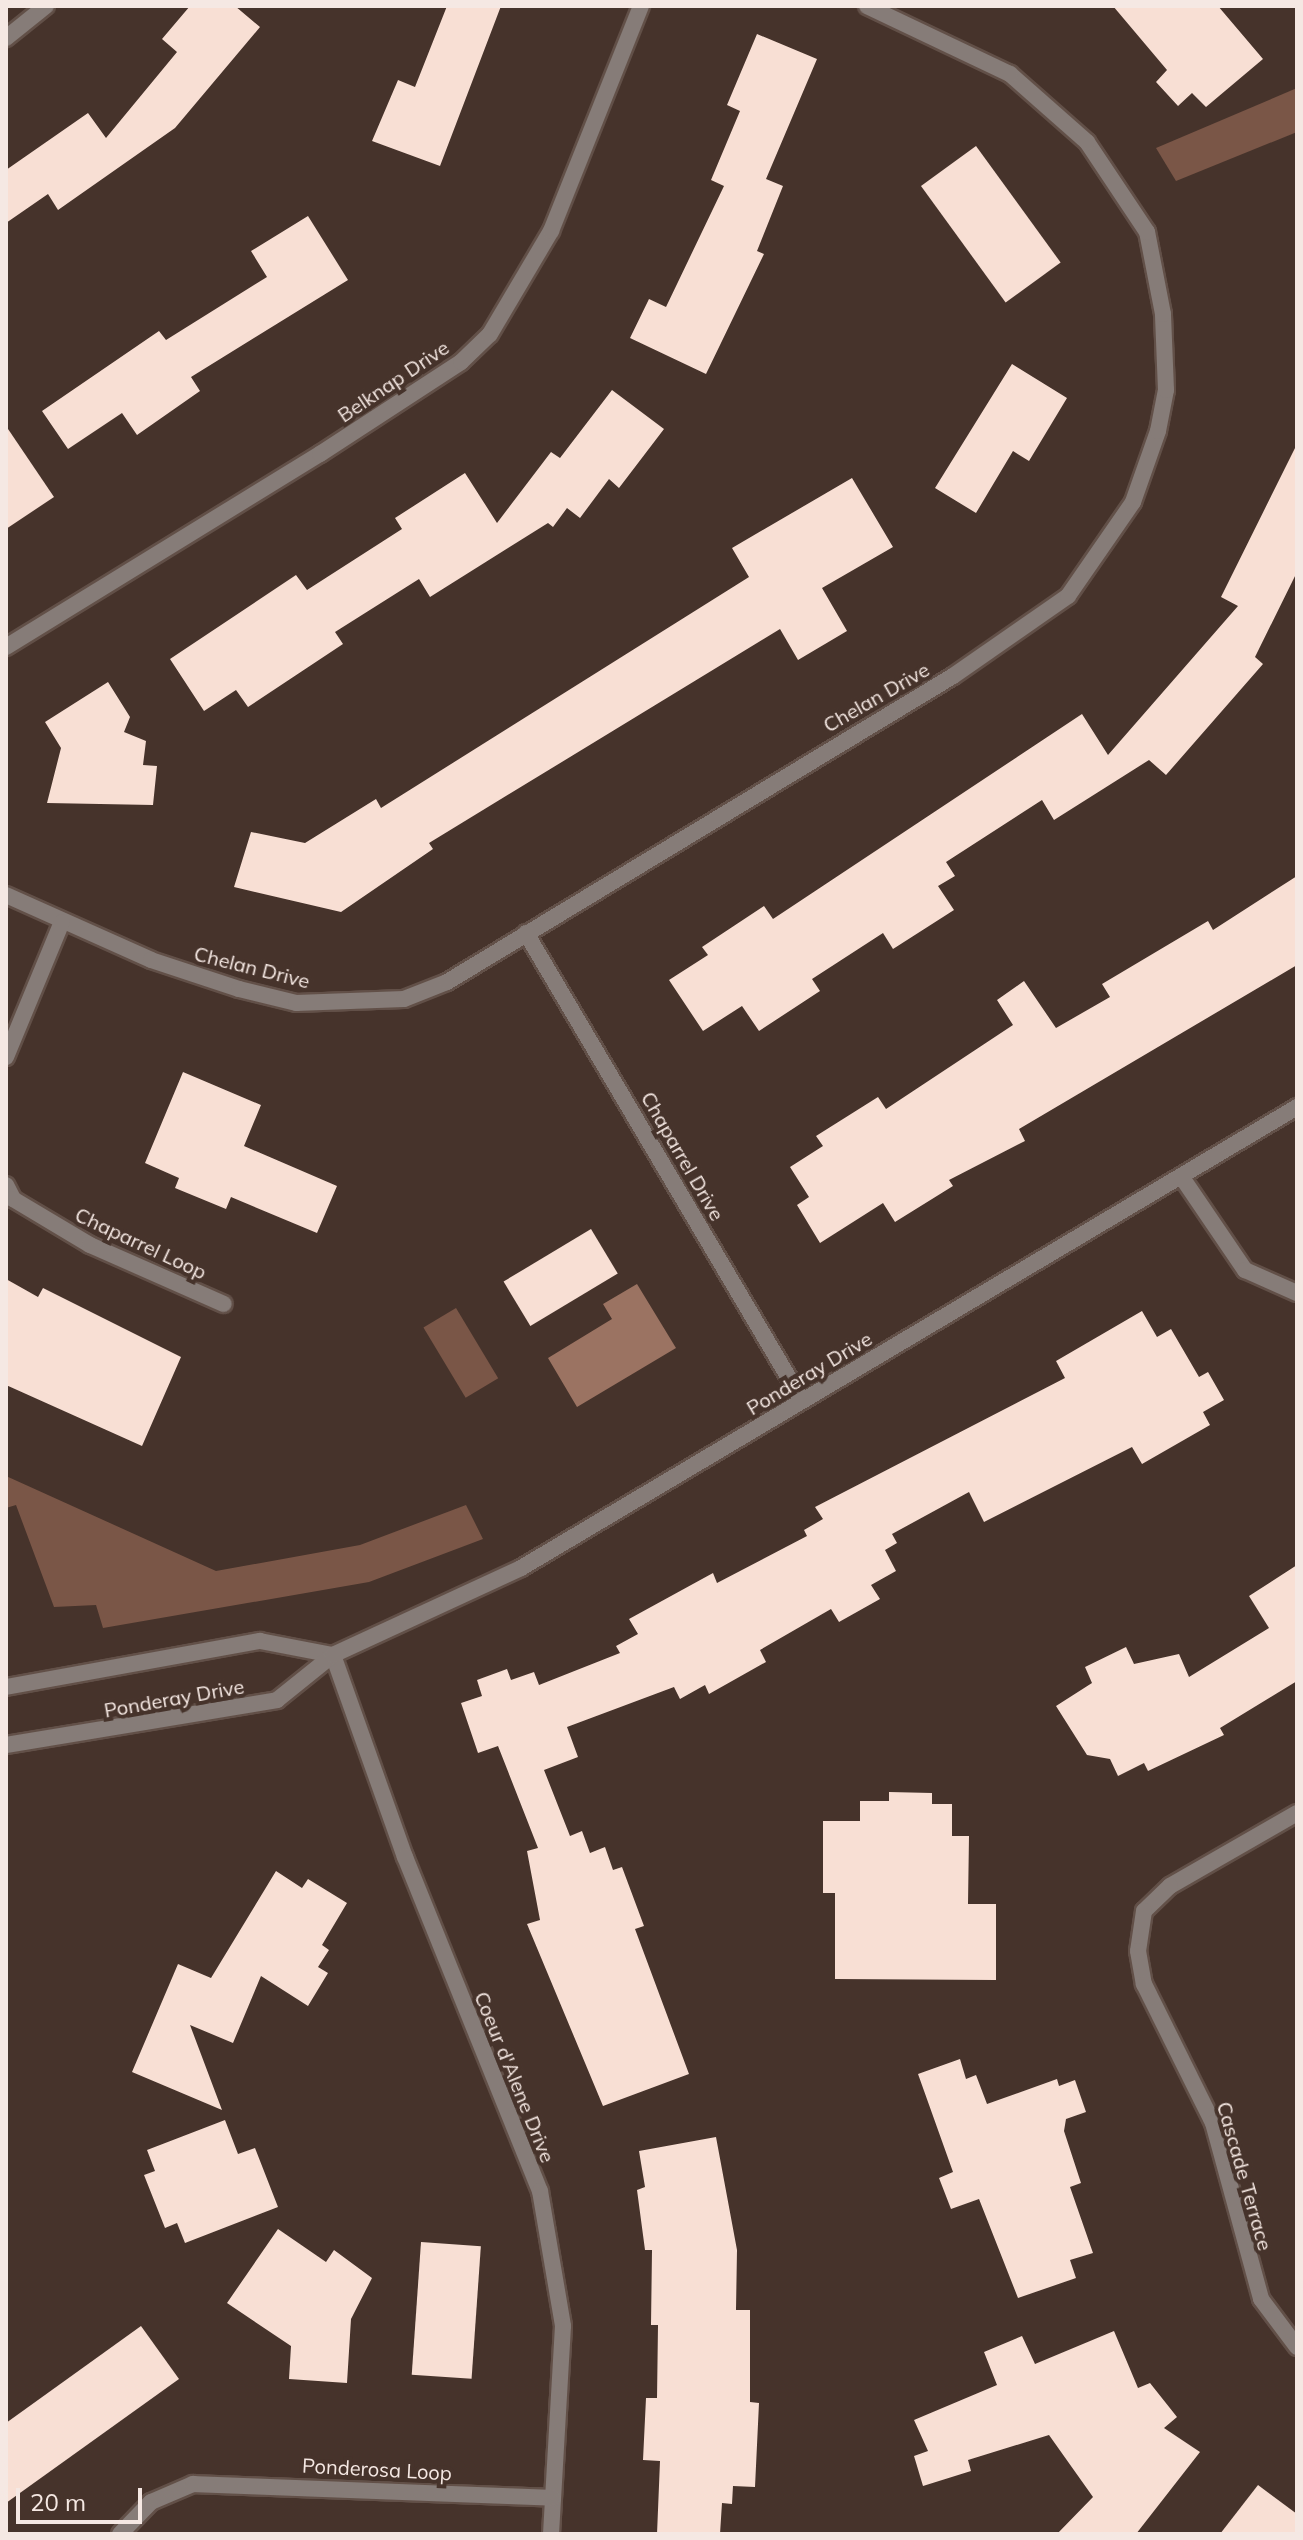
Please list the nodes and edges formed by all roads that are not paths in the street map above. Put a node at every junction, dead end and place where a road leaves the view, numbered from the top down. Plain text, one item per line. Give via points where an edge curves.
1 (46, 6) edge
2 (641, 6) edge
3 (867, 6) edge
4 (6, 38) edge
5 (6, 647) edge
6 (6, 895) edge
7 (62, 922) junction
8 (526, 933) junction
9 (6, 1057) edge
10 (1297, 1107) edge
11 (1181, 1176) junction
12 (6, 1185) edge
13 (1297, 1293) edge
14 (224, 1304) dead end
15 (802, 1400) junction
16 (333, 1655) junction
17 (6, 1687) edge
18 (6, 1745) edge
19 (1297, 1813) edge
20 (1297, 2347) edge
21 (553, 2498) junction
22 (120, 2534) edge
23 (551, 2534) edge

1 - 4 street
2 - 5 street, Belknap Drive via 551,231 490,334 461,362 320,454
3 - 8 street, Chelan Drive via 1010,74 1087,142 1147,232 1163,314 1166,390 1133,502 1095,563 1037,621
6 - 7 street, Chelan Drive
7 - 8 street, Chelan Drive via 229,986 328,1004 404,999 447,982
7 - 9 street
8 - 15 street, Chaparrel Drive
10 - 11 street, Ponderay Drive
11 - 13 street via 1245,1270
11 - 15 street, Ponderay Drive
12 - 14 street, Chaparrel Loop via 13,1199 90,1245
15 - 16 street, Ponderay Drive via 521,1568
16 - 17 street, Ponderay Drive via 260,1641
16 - 18 street, Ponderay Drive via 277,1700
16 - 21 street, Coeur d'Alene Drive via 405,1857 540,2191 563,2326
19 - 20 street, Cascade Terrace via 1170,1886 1144,1911 1138,1951 1144,1984 1213,2123 1261,2299
21 - 22 street, Ponderosa Loop via 193,2484 151,2502
21 - 23 street, Coeur d'Alene Drive

